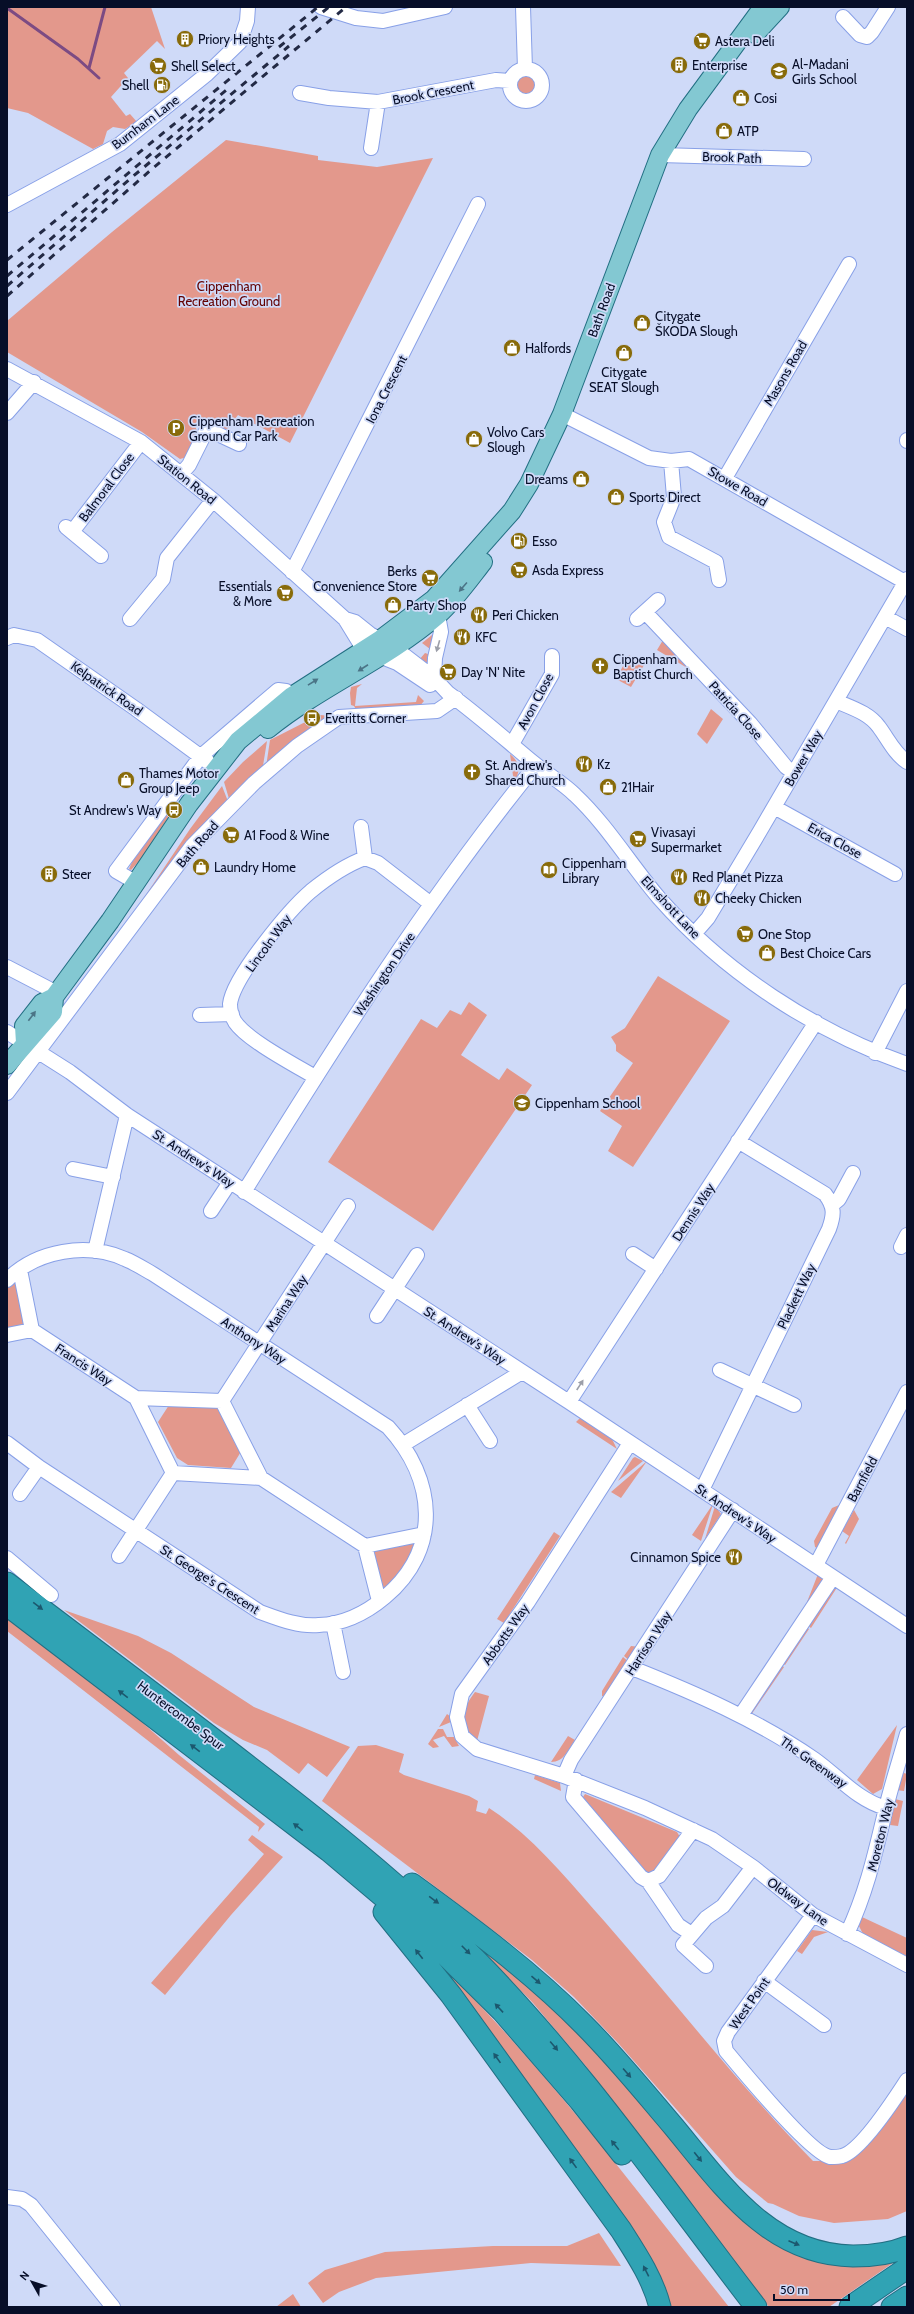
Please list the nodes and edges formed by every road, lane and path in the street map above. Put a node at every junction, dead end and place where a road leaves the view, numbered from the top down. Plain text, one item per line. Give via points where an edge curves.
1 (248, 7) edge
2 (321, 7) edge
3 (445, 7) edge
4 (523, 7) edge
5 (888, 7) edge
6 (768, 9) edge
7 (843, 17) dead end
8 (525, 69) junction
9 (510, 80) junction
10 (309, 90) dead end
11 (378, 102) junction
12 (371, 148) dead end
13 (660, 155) junction
14 (804, 159) dead end
15 (478, 204) dead end
16 (7, 205) edge
17 (845, 266) dead end
18 (7, 369) edge
19 (34, 382) junction
20 (7, 413) edge
21 (562, 414) junction
22 (141, 442) junction
23 (239, 444) dead end
24 (671, 461) junction
25 (181, 474) junction
26 (724, 478) junction
27 (213, 500) junction
28 (497, 530) junction
29 (101, 556) dead end
30 (292, 572) junction
31 (719, 580) dead end
32 (906, 580) edge
33 (658, 600) dead end
34 (438, 615) junction
35 (885, 617) junction
36 (130, 619) dead end
37 (345, 619) junction
38 (907, 629) edge
39 (7, 638) edge
40 (386, 648) junction
41 (364, 650) junction
42 (552, 656) dead end
43 (434, 678) junction
44 (452, 695) junction
45 (292, 696) junction
46 (836, 701) junction
47 (512, 744) junction
48 (201, 756) junction
49 (907, 762) edge
50 (536, 765) junction
51 (220, 766) junction
52 (794, 773) junction
53 (774, 807) junction
54 (361, 827) dead end
55 (365, 858) junction
56 (896, 874) dead end
57 (135, 882) junction
58 (431, 904) junction
59 (694, 934) junction
60 (7, 967) edge
61 (907, 991) edge
62 (55, 995) junction
63 (232, 1014) junction
64 (200, 1015) dead end
65 (816, 1022) junction
66 (7, 1032) edge
67 (32, 1047) junction
68 (875, 1053) junction
69 (907, 1064) edge
70 (7, 1065) edge
71 (315, 1077) junction
72 (7, 1093) edge
73 (127, 1115) junction
74 (738, 1141) junction
75 (73, 1169) dead end
76 (853, 1173) dead end
77 (113, 1177) junction
78 (230, 1182) junction
79 (244, 1192) junction
80 (833, 1204) junction
81 (348, 1206) dead end
82 (211, 1211) dead end
83 (325, 1244) junction
84 (95, 1251) junction
85 (633, 1254) dead end
86 (417, 1255) dead end
87 (656, 1269) junction
88 (20, 1270) junction
89 (7, 1280) edge
90 (395, 1290) junction
91 (377, 1316) dead end
92 (32, 1330) junction
93 (7, 1335) edge
94 (259, 1344) junction
95 (720, 1370) dead end
96 (522, 1372) junction
97 (752, 1385) junction
98 (907, 1392) edge
99 (136, 1398) junction
100 (222, 1401) junction
101 (569, 1402) junction
102 (467, 1405) junction
103 (794, 1405) dead end
104 (490, 1441) dead end
105 (7, 1443) edge
106 (630, 1443) junction
107 (404, 1444) junction
108 (39, 1467) junction
109 (173, 1474) junction
110 (260, 1478) junction
111 (702, 1490) junction
112 (20, 1494) dead end
113 (733, 1510) junction
114 (136, 1531) junction
115 (424, 1534) junction
116 (365, 1546) junction
117 (119, 1556) dead end
118 (7, 1558) edge
119 (816, 1565) junction
120 (833, 1577) junction
121 (7, 1583) edge
122 (51, 1595) dead end
123 (379, 1601) junction
124 (7, 1605) edge
125 (333, 1623) junction
126 (907, 1626) edge
127 (632, 1668) junction
128 (343, 1672) dead end
129 (741, 1715) junction
130 (907, 1734) edge
131 (570, 1778) junction
132 (886, 1808) junction
133 (693, 1830) junction
134 (354, 1849) junction
135 (329, 1851) junction
136 (753, 1867) junction
137 (648, 1881) junction
138 (813, 1915) junction
139 (687, 1931) dead end
140 (847, 1934) junction
141 (907, 1965) edge
142 (706, 1966) dead end
143 (764, 1981) junction
144 (824, 2025) dead end
145 (907, 2080) edge
146 (7, 2197) edge
147 (907, 2247) edge
148 (907, 2268) edge
149 (907, 2297) edge
150 (113, 2307) edge
151 (660, 2307) edge
152 (743, 2307) edge
153 (756, 2307) edge
154 (850, 2307) edge
155 (892, 2307) edge

1 - 16 street, Burnham Lane via 247,21 240,42 207,74 120,144
2 - 3 street via 356,18 383,21
4 - 8 street
5 - 7 street via 887,12 867,37 860,35
6 - 13 main road, Bath Road via 723,59 676,126
8 - 9 street
8 - 9 street via 537,73 542,84 538,96 533,100 520,101 515,98 511,93
9 - 11 street, Brook Crescent via 496,80
10 - 11 street
11 - 12 street, Brook Crescent
13 - 14 street, Brook Path
13 - 21 main road, Bath Road
15 - 30 street, Iona Crescent
17 - 26 street, Masons Road
18 - 19 street, Station Road
19 - 20 street
19 - 22 street, Station Road
21 - 24 street, Stowe Road via 649,458
21 - 28 main road, Bath Road via 529,484
22 - 25 street, Station Road
22 - 29 street, Balmoral Close via 68,530
23 - 25 street via 208,429 189,465
24 - 26 street, Stowe Road via 690,459
24 - 31 street via 674,497 664,522 669,537 716,562
25 - 27 street, Station Road
26 - 32 street, Stowe Road
27 - 30 street, Station Road
27 - 36 street via 167,558 163,579
28 -> 34 main road, Bath Road via 486,557 466,585
28 - 40 main road, Bath Road
30 - 37 street, Station Road
32 - 35 street, Bower Way
33 - 52 street, Patricia Close via 641,616 750,723 786,767
34 - 40 main road, Bath Road
34 -> 43 street via 441,632 435,658
35 - 38 street
35 - 46 street, Bower Way
37 - 40 street, Station Road via 355,622
37 - 41 street, Station Road
39 - 48 street, Kelpatrick Road via 14,634 37,640
40 - 41 main road, Bath Road
40 - 43 street, Elmshott Lane
40 - 44 street, Elmshott Lane via 430,685
40 -> 51 main road, Bath Road via 276,723
45 -> 41 main road, Bath Road
42 - 47 street, Avon Close via 552,674
43 - 44 street, Elmshott Lane
44 - 47 street, Elmshott Lane
44 - 67 street, Bath Road via 437,711 339,717 297,746 254,783 192,846
45 - 48 street via 286,691 278,690
45 - 51 main road, Bath Road via 238,741
46 - 49 street via 868,716 879,726 896,753
46 - 52 street, Bower Way
47 - 50 street, Elmshott Lane
48 - 51 street, Kelpatrick Road
48 - 57 street via 116,871
50 - 58 street, Washington Drive
50 - 59 street, Elmshott Lane via 574,794 598,819 660,898
51 - 57 main road, Bath Road via 189,804
52 - 53 street, Bower Way
53 - 56 street, Erica Close
53 - 59 street, Bower Way via 708,918
54 - 55 street
55 - 58 street via 378,863
55 - 63 street, Lincoln Way via 350,863 311,891 281,921 258,951 238,985 230,1004
57 - 62 main road, Bath Road via 110,921
58 - 71 street, Washington Drive
59 - 65 street, Elmshott Lane via 760,989
60 - 62 street
61 - 68 street
62 - 67 main road, Bath Road via 53,1012 35,1034
63 - 64 street
63 - 71 street via 235,1022 246,1033
65 - 68 street, Elmshott Lane
65 - 74 street, Dennis Way
66 - 67 street, St. Andrew's Way
67 - 70 main road, Bath Road
67 - 72 street, Bath Road
67 - 73 street, St. Andrew's Way
68 - 69 street, Elmshott Lane
71 - 79 street, Washington Drive
73 - 77 street
73 - 78 street, St. Andrew's Way
74 - 80 street via 815,1187
74 - 87 street, Dennis Way
75 - 77 street
76 - 80 street
77 - 84 street
78 - 79 street, St. Andrew's Way
78 - 82 street
79 - 83 street, St. Andrew's Way
80 - 97 street, Plackett Way via 834,1216 829,1229
81 - 83 street, Marina Way
83 - 90 street, St. Andrew's Way
83 - 94 street, Marina Way
84 - 88 street via 66,1250 41,1258
84 - 94 street, Anthony Way via 124,1259 153,1274
85 - 87 street
86 - 90 street
101 -> 87 street, Dennis Way
88 - 89 street
88 - 92 street
90 - 91 street
90 - 96 street, St. Andrew's Way
92 - 93 street
92 - 99 street, Francis Way
94 - 100 street, Marina Way
94 - 107 street, Anthony Way via 388,1428
95 - 97 street
96 - 101 street, St. Andrew's Way
96 - 102 street
97 - 103 street
97 - 111 street, Plackett Way
98 - 119 street, Barnfield
99 - 100 street
99 - 109 street
100 - 110 street
101 - 106 street, St. Andrew's Way
102 - 104 street
102 - 107 street
105 - 108 street, St. George's Crescent
106 - 111 street, St. Andrew's Way
106 - 131 street, Abbotts Way via 528,1602 462,1694 457,1717 462,1736 476,1750
107 - 115 street, St. George's Crescent via 420,1476 427,1512
108 - 112 street
108 - 114 street, St. George's Crescent
109 - 110 street
109 - 114 street
110 - 116 street
111 - 113 street, St. Andrew's Way
113 - 119 street, St. Andrew's Way
113 - 127 street, Harrison Way
114 - 117 street
114 - 125 street, St. George's Crescent via 260,1612 293,1623 318,1626
115 - 116 street
115 - 123 street, St. George's Crescent via 422,1547 410,1568 396,1588
116 - 123 street
118 - 122 street
119 - 120 street, St. Andrew's Way
120 - 126 street, St. Andrew's Way
120 - 129 street
121 -> 134 highway, Huntercombe Spur via 253,1769
123 - 125 street, St. George's Crescent via 354,1617
135 -> 124 highway, Huntercombe Spur
125 - 128 street
127 - 129 street, The Greenway via 686,1689
127 - 131 street, Harrison Way via 570,1760
129 - 132 street, The Greenway via 814,1759 870,1804
130 - 132 street, Moreton Way
131 - 133 street, Oldway Lane
131 - 137 street via 573,1798 641,1877
132 - 140 street, Moreton Way via 862,1903
133 - 136 street, Oldway Lane via 712,1839
133 - 137 street via 659,1876
134 -> 147 highway via 436,1901 559,2000 626,2071 737,2203 772,2231 809,2249 839,2256 879,2254
134 -> 153 highway via 444,1928 539,2028 617,2123
151 -> 135 highway via 644,2266 621,2230 470,2020 407,1938
152 -> 135 highway via 580,2101 502,2011 406,1916
136 - 138 street, Oldway Lane
136 - 142 street via 723,1906 706,1918 683,1945
137 - 139 street via 678,1925
138 - 140 street, Oldway Lane
138 - 143 street, West Point
140 - 141 street, Oldway Lane
143 - 144 street
143 - 145 street, West Point via 728,2032 724,2041 726,2051 771,2104 809,2143 829,2157 844,2156 861,2142
146 - 150 street via 22,2199 31,2205
148 - 154 highway
149 - 155 highway

